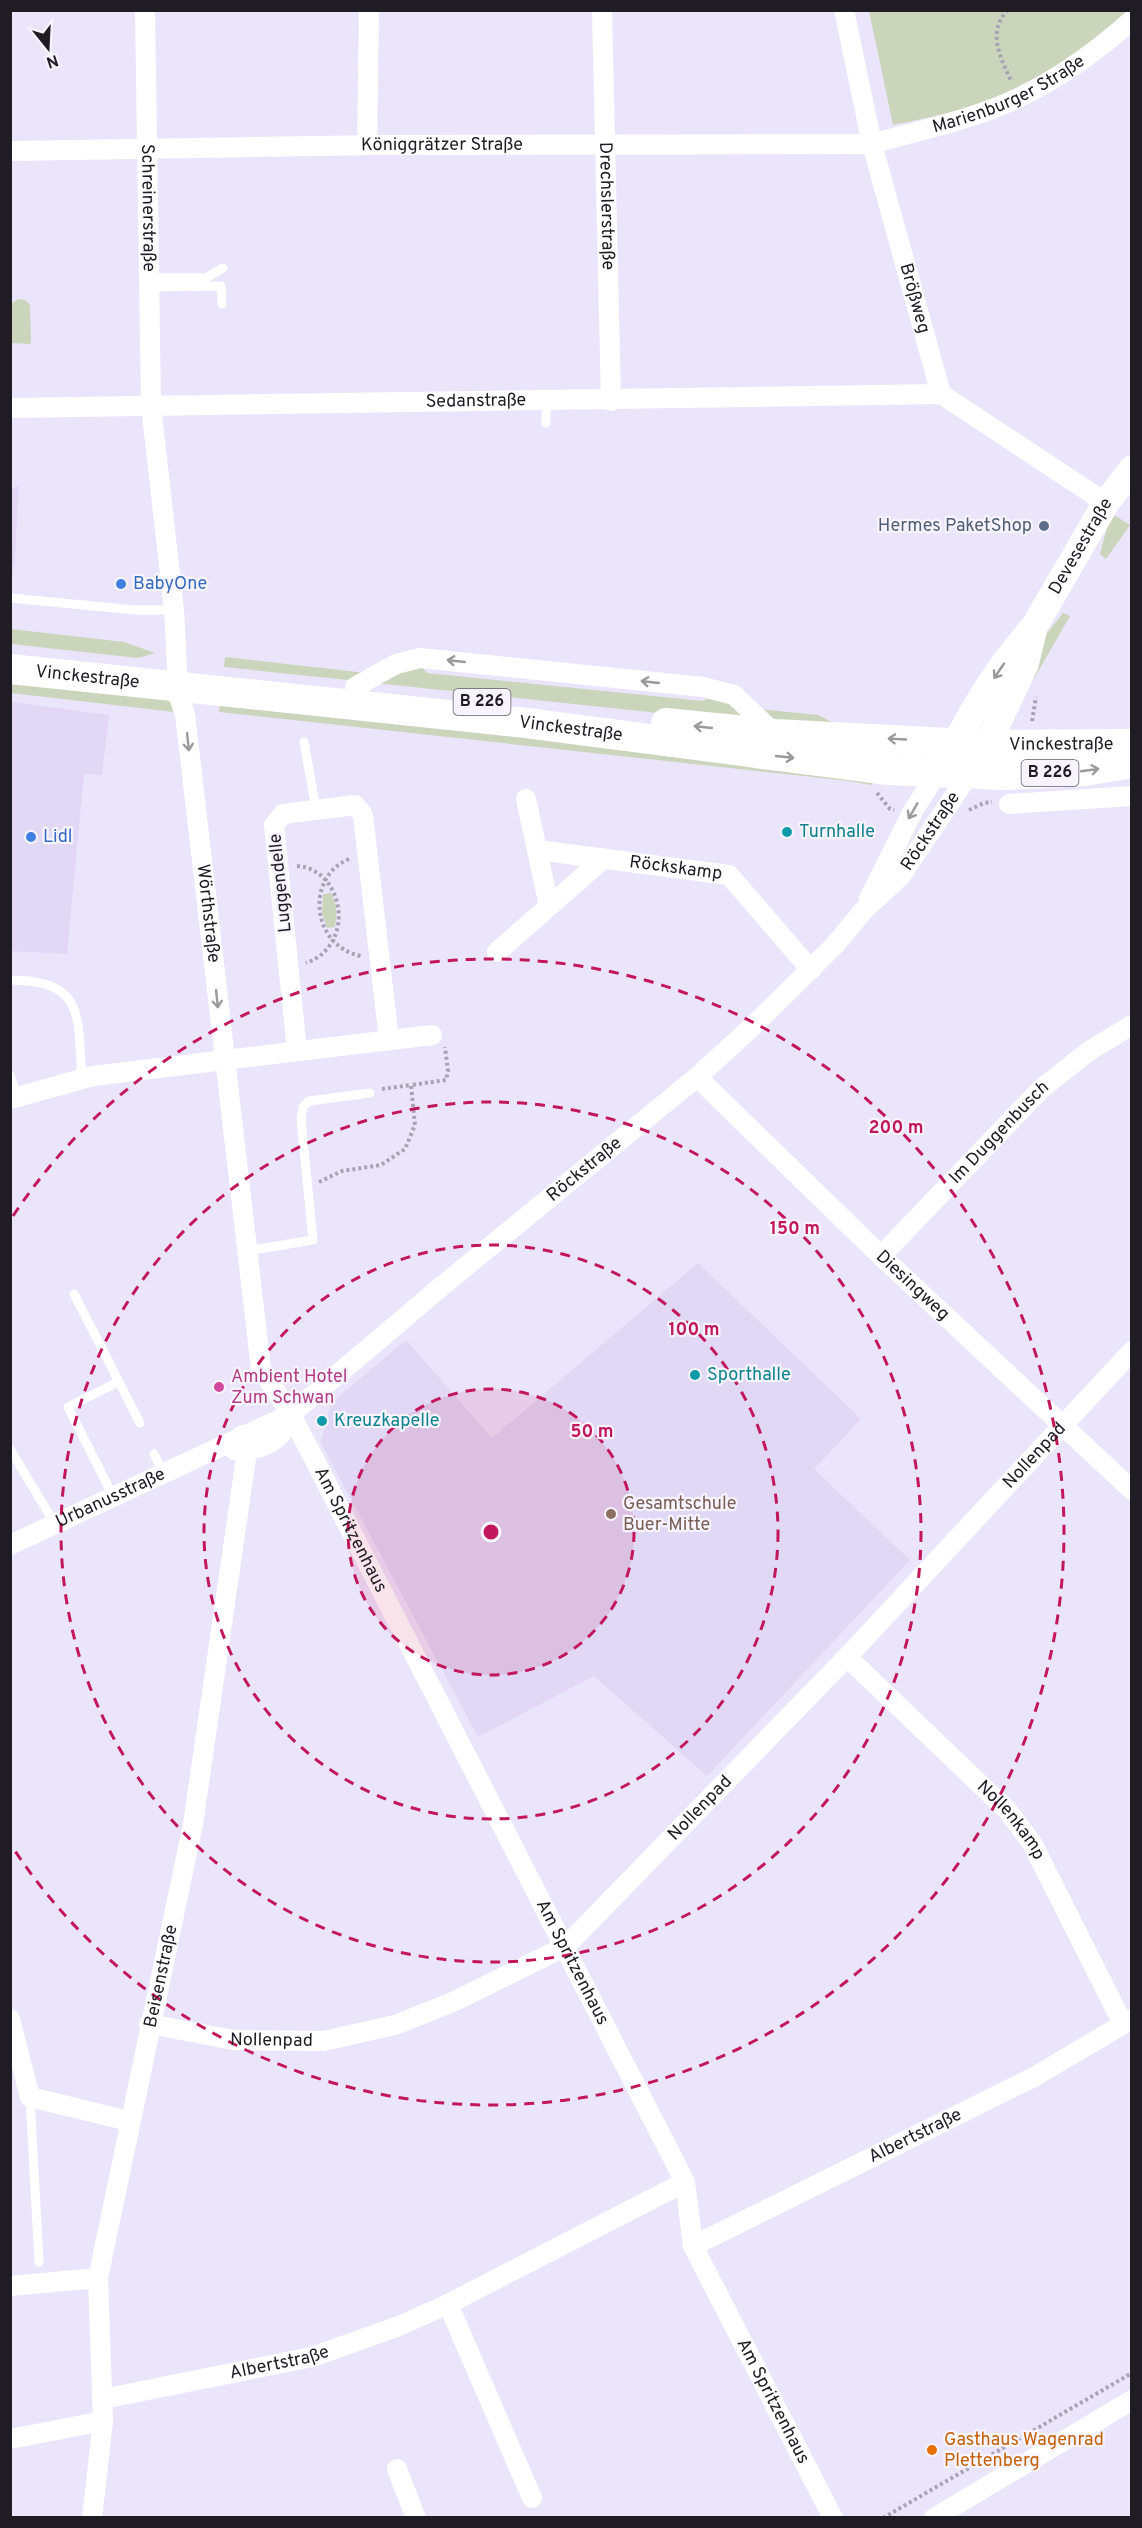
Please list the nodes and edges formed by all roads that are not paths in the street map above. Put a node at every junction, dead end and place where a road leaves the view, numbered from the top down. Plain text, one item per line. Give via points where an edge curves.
1 (145, 10) edge
2 (369, 10) edge
3 (603, 10) edge
4 (844, 10) edge
5 (1131, 20) edge
6 (606, 144) junction
7 (872, 144) junction
8 (367, 146) junction
9 (147, 149) junction
10 (10, 151) edge
11 (223, 268) dead end
12 (149, 282) junction
13 (222, 303) dead end
14 (941, 394) junction
15 (611, 401) junction
16 (546, 402) junction
17 (152, 405) junction
18 (10, 408) edge
19 (546, 423) dead end
20 (1131, 469) edge
21 (1106, 502) junction
22 (10, 598) edge
23 (174, 610) junction
24 (1035, 625) junction
25 (10, 648) edge
26 (10, 669) edge
27 (176, 676) junction
28 (355, 687) junction
29 (775, 734) junction
30 (304, 742) dead end
31 (955, 743) junction
32 (1131, 744) edge
33 (987, 745) junction
34 (1131, 763) edge
35 (938, 773) junction
36 (969, 775) junction
37 (1131, 796) edge
38 (526, 799) dead end
39 (1009, 804) dead end
40 (315, 809) junction
41 (537, 850) junction
42 (603, 859) junction
43 (549, 906) junction
44 (864, 910) junction
45 (497, 951) dead end
46 (811, 970) junction
47 (11, 980) edge
48 (1131, 1025) edge
49 (432, 1035) road end
50 (389, 1040) junction
51 (297, 1051) junction
52 (224, 1060) junction
53 (10, 1075) edge
54 (698, 1077) junction
55 (82, 1079) junction
56 (370, 1093) road end
57 (14, 1098) edge
58 (246, 1251) junction
59 (880, 1256) junction
60 (74, 1294) dead end
61 (1131, 1351) edge
62 (118, 1382) junction
63 (291, 1414) junction
64 (140, 1423) dead end
65 (1062, 1424) junction
66 (244, 1443) junction
67 (10, 1449) edge
68 (154, 1454) dead end
69 (163, 1472) junction
70 (1131, 1490) edge
71 (113, 1496) junction
72 (55, 1524) junction
73 (10, 1545) edge
74 (847, 1657) junction
75 (566, 1946) junction
76 (10, 2019) edge
77 (1127, 2021) edge
78 (149, 2024) junction
79 (30, 2097) junction
80 (129, 2121) junction
81 (685, 2182) junction
82 (693, 2246) junction
83 (39, 2262) dead end
84 (98, 2278) junction
85 (10, 2286) edge
86 (448, 2304) junction
87 (103, 2399) junction
88 (1131, 2402) edge
89 (103, 2421) junction
90 (10, 2439) edge
91 (397, 2469) dead end
92 (532, 2498) dead end
93 (92, 2517) edge
94 (416, 2517) edge
95 (833, 2517) edge
96 (934, 2517) edge

1 - 9 street, Schreinerstraße
2 - 8 street
3 - 6 street, Drechslerstraße
4 - 7 street, Brößweg
5 - 7 street, Marienburger Straße via 1099,50 1018,98
6 - 7 street, Königgrätzer Straße
6 - 8 street, Königgrätzer Straße
6 - 15 street, Drechslerstraße
7 - 14 street, Brößweg
8 - 9 street, Königgrätzer Straße
9 - 10 street, Königgrätzer Straße
9 - 12 street, Schreinerstraße
11 - 12 lane via 206,278
12 - 13 lane via 221,286
12 - 17 street, Schreinerstraße
14 - 15 street, Sedanstraße
14 - 21 street
15 - 16 street, Sedanstraße
16 - 17 street, Sedanstraße
16 - 19 lane
17 - 18 street, Sedanstraße
17 - 23 street, Wörthstraße
20 - 21 street, Devesestraße
21 - 24 street, Devesestraße
22 - 23 lane
23 - 27 street, Wörthstraße
24 -> 31 street, Devesestraße via 1005,662
24 - 33 street, Devesestraße via 1025,665
25 - 27 main road, Vinckestraße / B 226
26 - 27 main road, Vinckestraße / B 226
27 - 28 main road, Vinckestraße / B 226
27 -> 35 main road, Vinckestraße / B 226 via 889,771
27 -> 52 street, Wörthstraße via 184,714
29 -> 28 main road, Vinckestraße / B 226
29 -> 28 street via 734,695 703,687 420,658 396,664
31 -> 29 main road, Vinckestraße / B 226
30 - 40 lane
31 - 33 main road, Vinckestraße / B 226
31 - 35 street, Röckstraße
32 - 33 main road, Vinckestraße / B 226
33 - 36 street, Röckstraße
36 -> 34 main road, Vinckestraße / B 226 via 1085,771
35 - 36 main road, Vinckestraße / B 226
35 -> 44 street, Röckstraße via 913,811
36 - 44 street, Röckstraße via 900,877
37 - 39 street
38 - 41 street
40 - 50 street, Luggendelle via 355,806 363,815
40 - 51 street, Luggendelle via 283,814 274,825
41 - 42 street, Röckskamp
41 - 43 street
42 - 43 street, Röckskamp
42 - 46 street, Röckskamp via 729,875
43 - 45 street, Röckskamp
44 - 46 street, Röckstraße
46 - 54 street, Röckstraße
47 - 55 lane via 37,981 62,990 73,1002
48 - 59 street, Im Duggenbusch via 1089,1051 1041,1089
49 - 50 street
50 - 51 street
51 - 52 street
52 - 55 street
52 - 58 street, Wörthstraße
53 - 57 lane
54 - 59 street, Diesingweg
54 - 63 street, Röckstraße
55 - 57 street
56 - 58 lane via 309,1101 303,1107 313,1240
58 - 63 street, Wörthstraße via 261,1369
59 - 65 street, Diesingweg
60 - 62 lane
61 - 65 street, Nollenpad
62 - 64 lane
62 - 71 lane via 68,1407
63 - 66 street, Urbanusstraße
63 - 75 street, Am Spritzenhaus
65 - 70 street, Diesingweg
65 - 74 street, Nollenpad
66 - 69 street, Urbanusstraße via 211,1449
66 - 78 street, Beisenstraße via 193,1824
67 - 72 lane
68 - 69 lane
69 - 71 street, Urbanusstraße
71 - 72 street, Urbanusstraße
72 - 73 street, Urbanusstraße
74 - 75 street, Nollenpad
74 - 77 street, Nollenkamp via 1007,1810 1032,1843
75 - 78 street, Nollenpad via 455,2001 395,2025 323,2041 234,2040
75 - 81 street, Am Spritzenhaus
76 - 79 street
77 - 82 street, Albertstraße via 1034,2077
78 - 80 street, Beisenstraße
79 - 80 street
79 - 83 lane
80 - 84 street, Beisenstraße
81 - 82 street, Am Spritzenhaus
81 - 86 street, Albertstraße
82 - 95 street, Am Spritzenhaus
84 - 85 street
84 - 87 street, Beisenstraße
86 - 87 street, Albertstraße via 312,2357
86 - 92 street
87 - 89 street, Beisenstraße
88 - 96 street
89 - 90 street
89 - 93 street, Beisenstraße
91 - 94 street

